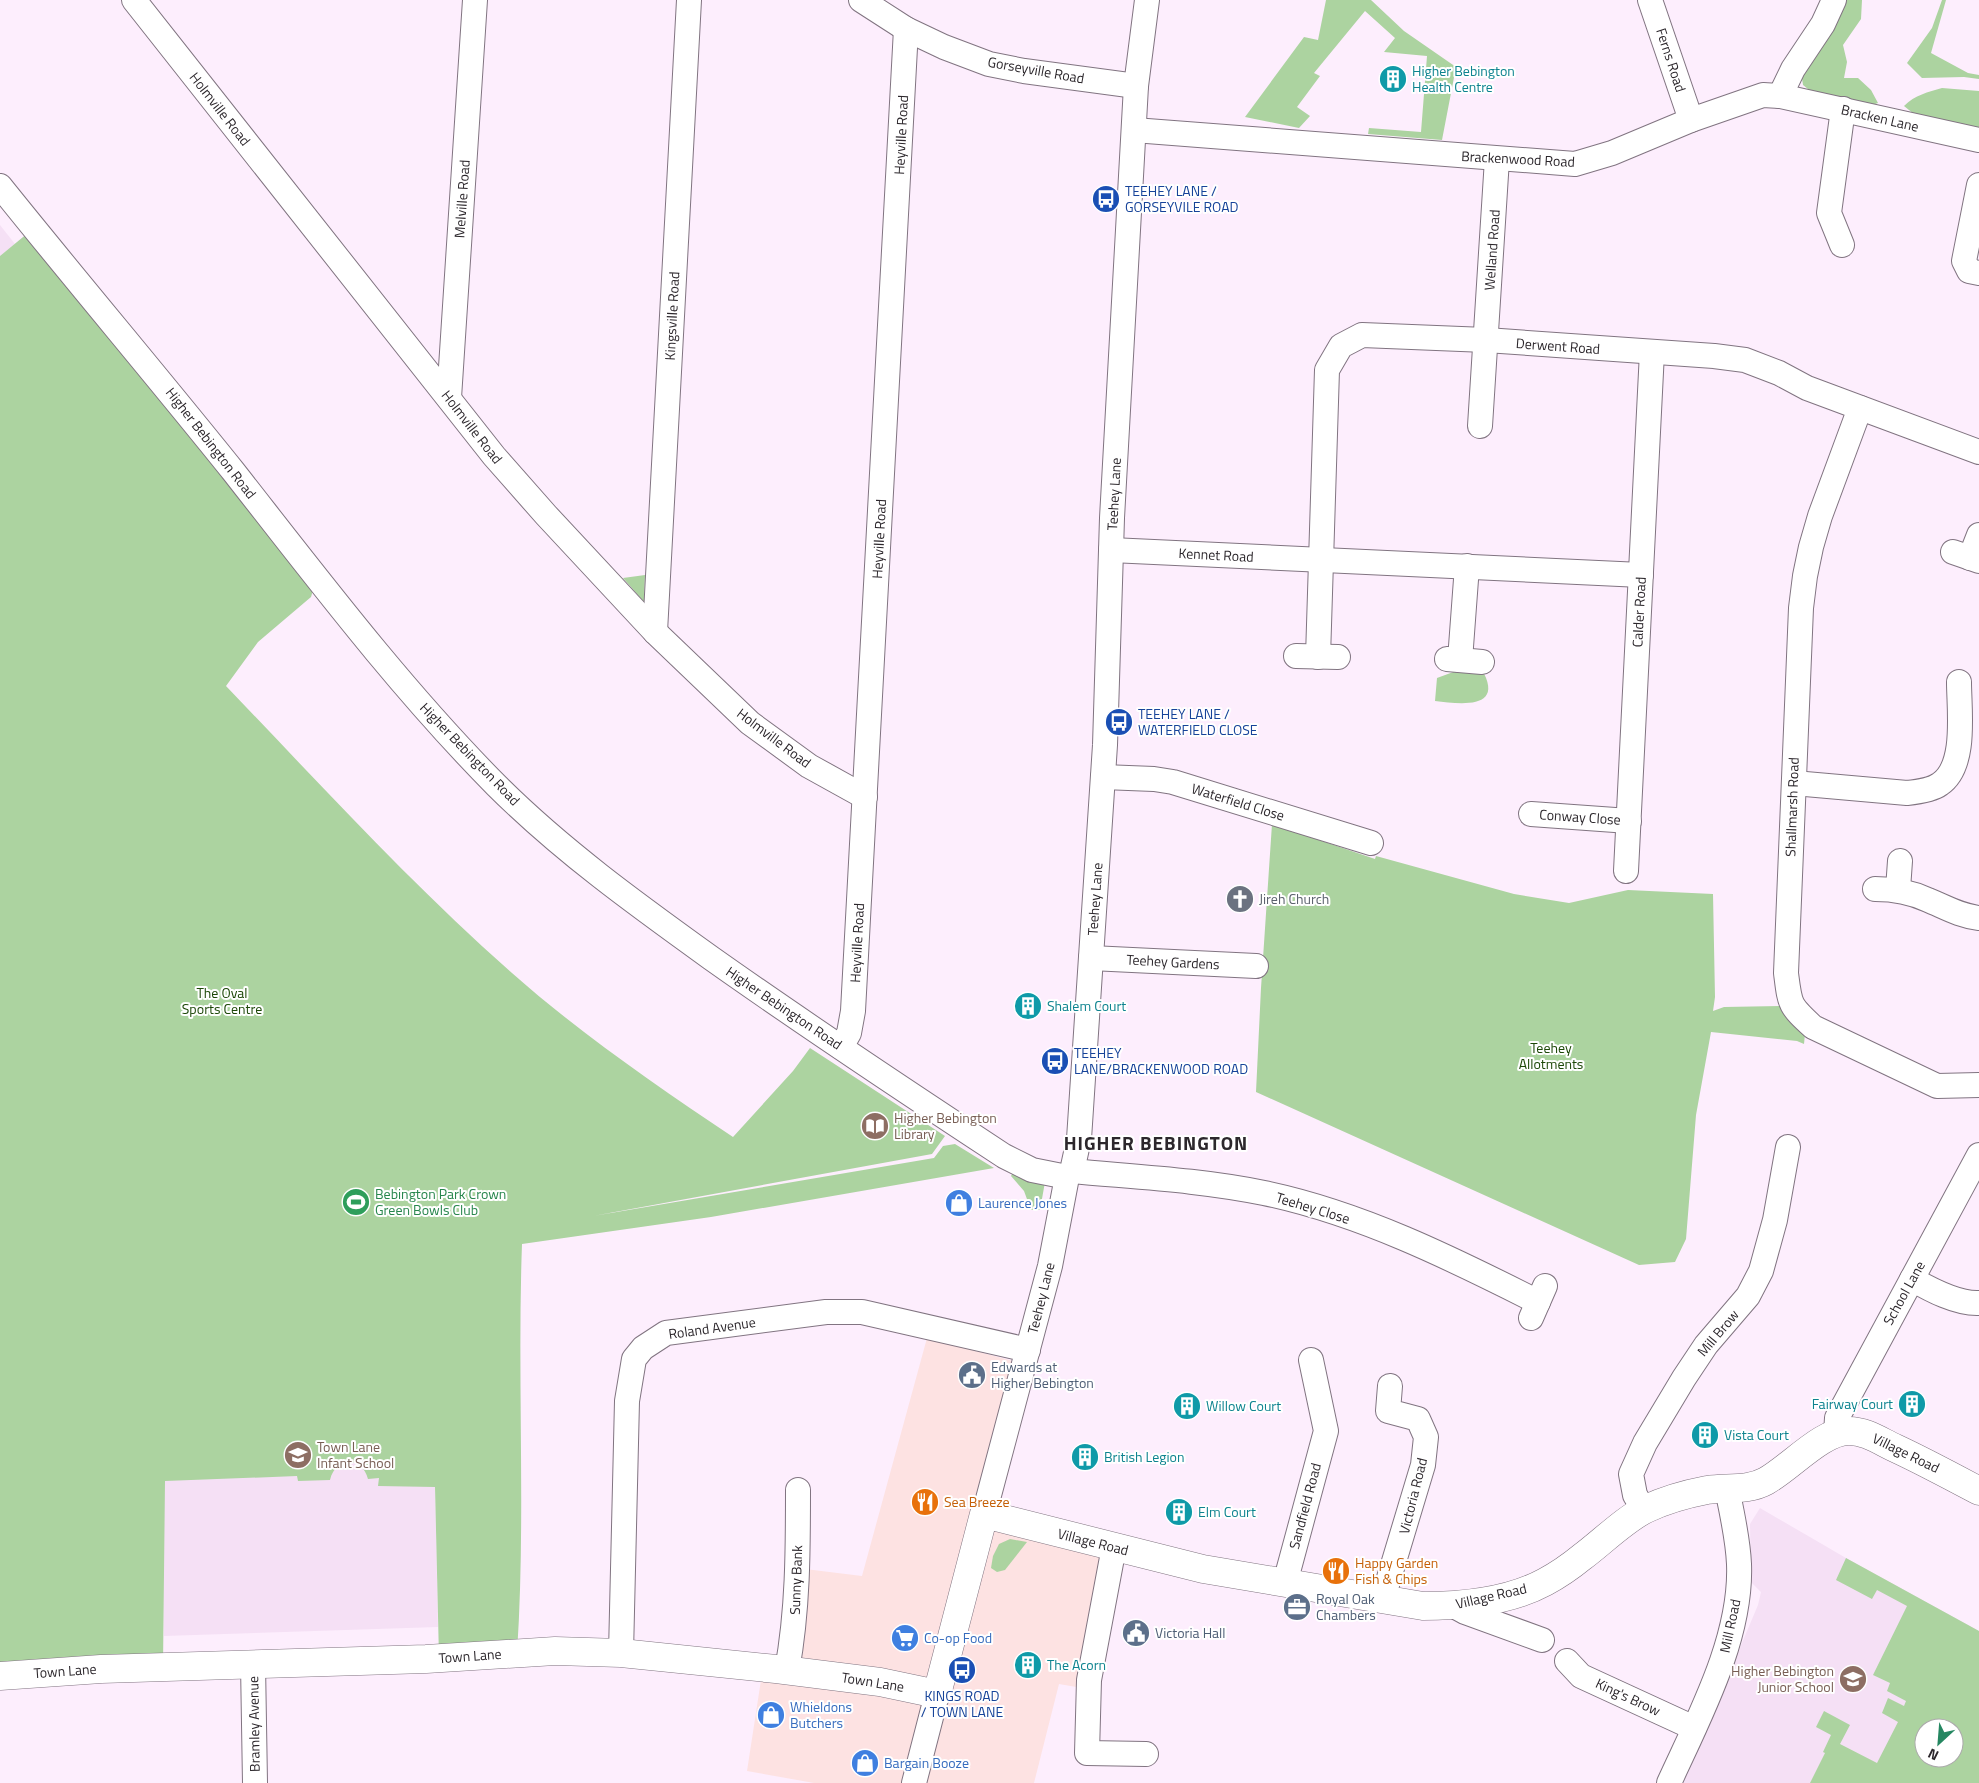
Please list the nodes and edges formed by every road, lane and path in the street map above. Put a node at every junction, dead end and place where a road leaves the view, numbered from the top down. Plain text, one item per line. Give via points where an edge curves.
1 (134, 0) edge
2 (475, 0) edge
3 (689, 0) edge
4 (861, 0) edge
5 (1147, 0) edge
6 (1650, 0) edge
7 (1834, 0) edge
8 (906, 28) junction
9 (1136, 86) junction
10 (1780, 96) junction
11 (1843, 110) junction
12 (1691, 120) junction
13 (1134, 130) junction
14 (1979, 140) edge
15 (1498, 159) junction
16 (1979, 184) edge
17 (0, 186) edge
18 (1842, 246) dead end
19 (1979, 273) edge
20 (1486, 340) junction
21 (1652, 352) junction
22 (450, 398) junction
23 (1860, 408) junction
24 (1479, 426) dead end
25 (1979, 452) edge
26 (1979, 535) edge
27 (1111, 550) junction
28 (1968, 557) edge
29 (1321, 561) junction
30 (1467, 566) junction
31 (1641, 575) junction
32 (655, 632) junction
33 (1317, 657) dead end
34 (1463, 660) dead end
35 (1959, 682) dead end
36 (1969, 724) edge
37 (1103, 777) junction
38 (1794, 783) junction
39 (865, 797) junction
40 (1531, 813) dead end
41 (1629, 821) junction
42 (1371, 843) dead end
43 (1900, 861) dead end
44 (1626, 872) dead end
45 (1979, 918) edge
46 (1091, 958) junction
47 (1256, 965) dead end
48 (841, 1046) junction
49 (1979, 1085) edge
50 (1788, 1147) dead end
51 (1979, 1155) edge
52 (1070, 1174) junction
53 (1912, 1279) junction
54 (1538, 1302) dead end
55 (1979, 1303) edge
56 (1028, 1350) junction
57 (1311, 1360) dead end
58 (1390, 1386) dead end
59 (1836, 1433) junction
60 (1727, 1489) junction
61 (798, 1490) dead end
62 (1979, 1491) edge
63 (1644, 1510) junction
64 (984, 1514) junction
65 (1114, 1547) junction
66 (1285, 1583) junction
67 (1383, 1598) junction
68 (1454, 1606) junction
69 (1542, 1640) dead end
70 (621, 1653) junction
71 (1567, 1661) dead end
72 (254, 1664) junction
73 (787, 1670) junction
74 (0, 1676) edge
75 (937, 1694) junction
76 (1694, 1728) junction
77 (1146, 1754) dead end
78 (254, 1783) edge
79 (914, 1783) edge
80 (1669, 1783) edge

1 - 22 street, Holmville Road
2 - 22 street, Melville Road
3 - 32 street, Kingsville Road
4 - 8 street, Gorseyville Road
5 - 9 street, Teehey Lane
6 - 12 street, Ferns Road
7 - 10 street
8 - 9 street, Gorseyville Road via 989,64
8 - 39 street, Heyville Road
9 - 13 street, Teehey Lane
10 - 11 street, Bracken Lane
10 - 12 street, Brackenwood Road via 1763,94
11 - 14 street, Bracken Lane
11 - 18 street via 1829,213
12 - 15 street, Brackenwood Road via 1612,153 1575,164
13 - 15 street, Brackenwood Road
13 - 27 street, Teehey Lane
15 - 20 street, Welland Road
16 - 19 street via 1964,261 1969,271
17 - 48 street, Higher Bebington Road via 148,365 324,587 418,700 497,786 627,898
20 - 21 street, Derwent Road
20 - 24 street, Welland Road
20 - 29 street, Derwent Road via 1362,335 1341,346 1327,370
21 - 23 street, Derwent Road via 1745,360
21 - 31 street, Calder Road
22 - 32 street, Holmville Road via 494,456
23 - 25 street, Derwent Road
23 - 38 street, Shallmarsh Road via 1820,516 1805,576
26 - 28 street
27 - 29 street, Kennet Road
27 - 37 street, Teehey Lane
29 - 30 street, Kennet Road
29 - 33 street
30 - 31 street, Kennet Road
30 - 34 street
31 - 41 street, Calder Road
32 - 39 street, Holmville Road via 750,723 809,766
35 - 36 street
36 - 38 street via 1958,760 1940,785 1907,793
37 - 42 street, Waterfield Close via 1173,782
37 - 46 street, Teehey Lane
38 - 49 street, Shallmarsh Road via 1786,973 1789,1002 1813,1027 1937,1086
39 - 48 street, Heyville Road via 853,1011 849,1033
40 - 41 street, Conway Close
41 - 44 street, Calder Road
43 - 45 street via 1886,889
46 - 47 street, Teehey Gardens
46 - 52 street, Teehey Lane via 1079,1139
48 - 52 street, Higher Bebington Road via 1004,1156 1032,1170
50 - 63 street, Mill Brow via 1775,1220 1761,1272 1748,1296 1706,1345 1684,1378 1645,1443 1631,1474 1635,1495
51 - 53 street, School Lane
52 - 54 street, Teehey Close via 1175,1180 1254,1192 1320,1208 1416,1244
52 - 56 street, Teehey Lane
53 - 55 street via 1966,1302
53 - 59 street, School Lane via 1837,1418
56 - 64 street, Teehey Lane
56 - 70 street, Roland Avenue via 862,1312 826,1312 666,1333 643,1348 634,1359 627,1401
57 - 66 street, Sandfield Road via 1326,1431
58 - 67 street, Victoria Road via 1388,1411 1418,1419 1426,1437 1423,1465
59 - 60 main road, Village Road via 1765,1482 1748,1488
59 - 62 main road, Village Road via 1863,1432
60 - 63 main road, Village Road via 1706,1490
60 - 76 street, Mill Road via 1740,1564 1736,1610 1727,1650
61 - 73 street, Sunny Bank via 798,1573 794,1635
63 - 68 main road, Village Road via 1544,1583 1512,1594
64 - 65 main road, Village Road
64 - 75 main road, Teehey Lane
65 - 66 main road, Village Road via 1203,1569
65 - 77 street via 1089,1680 1087,1753
66 - 67 main road, Village Road
67 - 68 main road, Village Road via 1423,1606
68 - 69 street
70 - 72 main road, Town Lane via 555,1651
70 - 73 main road, Town Lane
71 - 76 street, King's Brow via 1581,1676
72 - 74 main road, Town Lane
72 - 78 street, Bramley Avenue
73 - 75 main road, Town Lane via 880,1682
75 - 79 street
76 - 80 street, Mill Road

